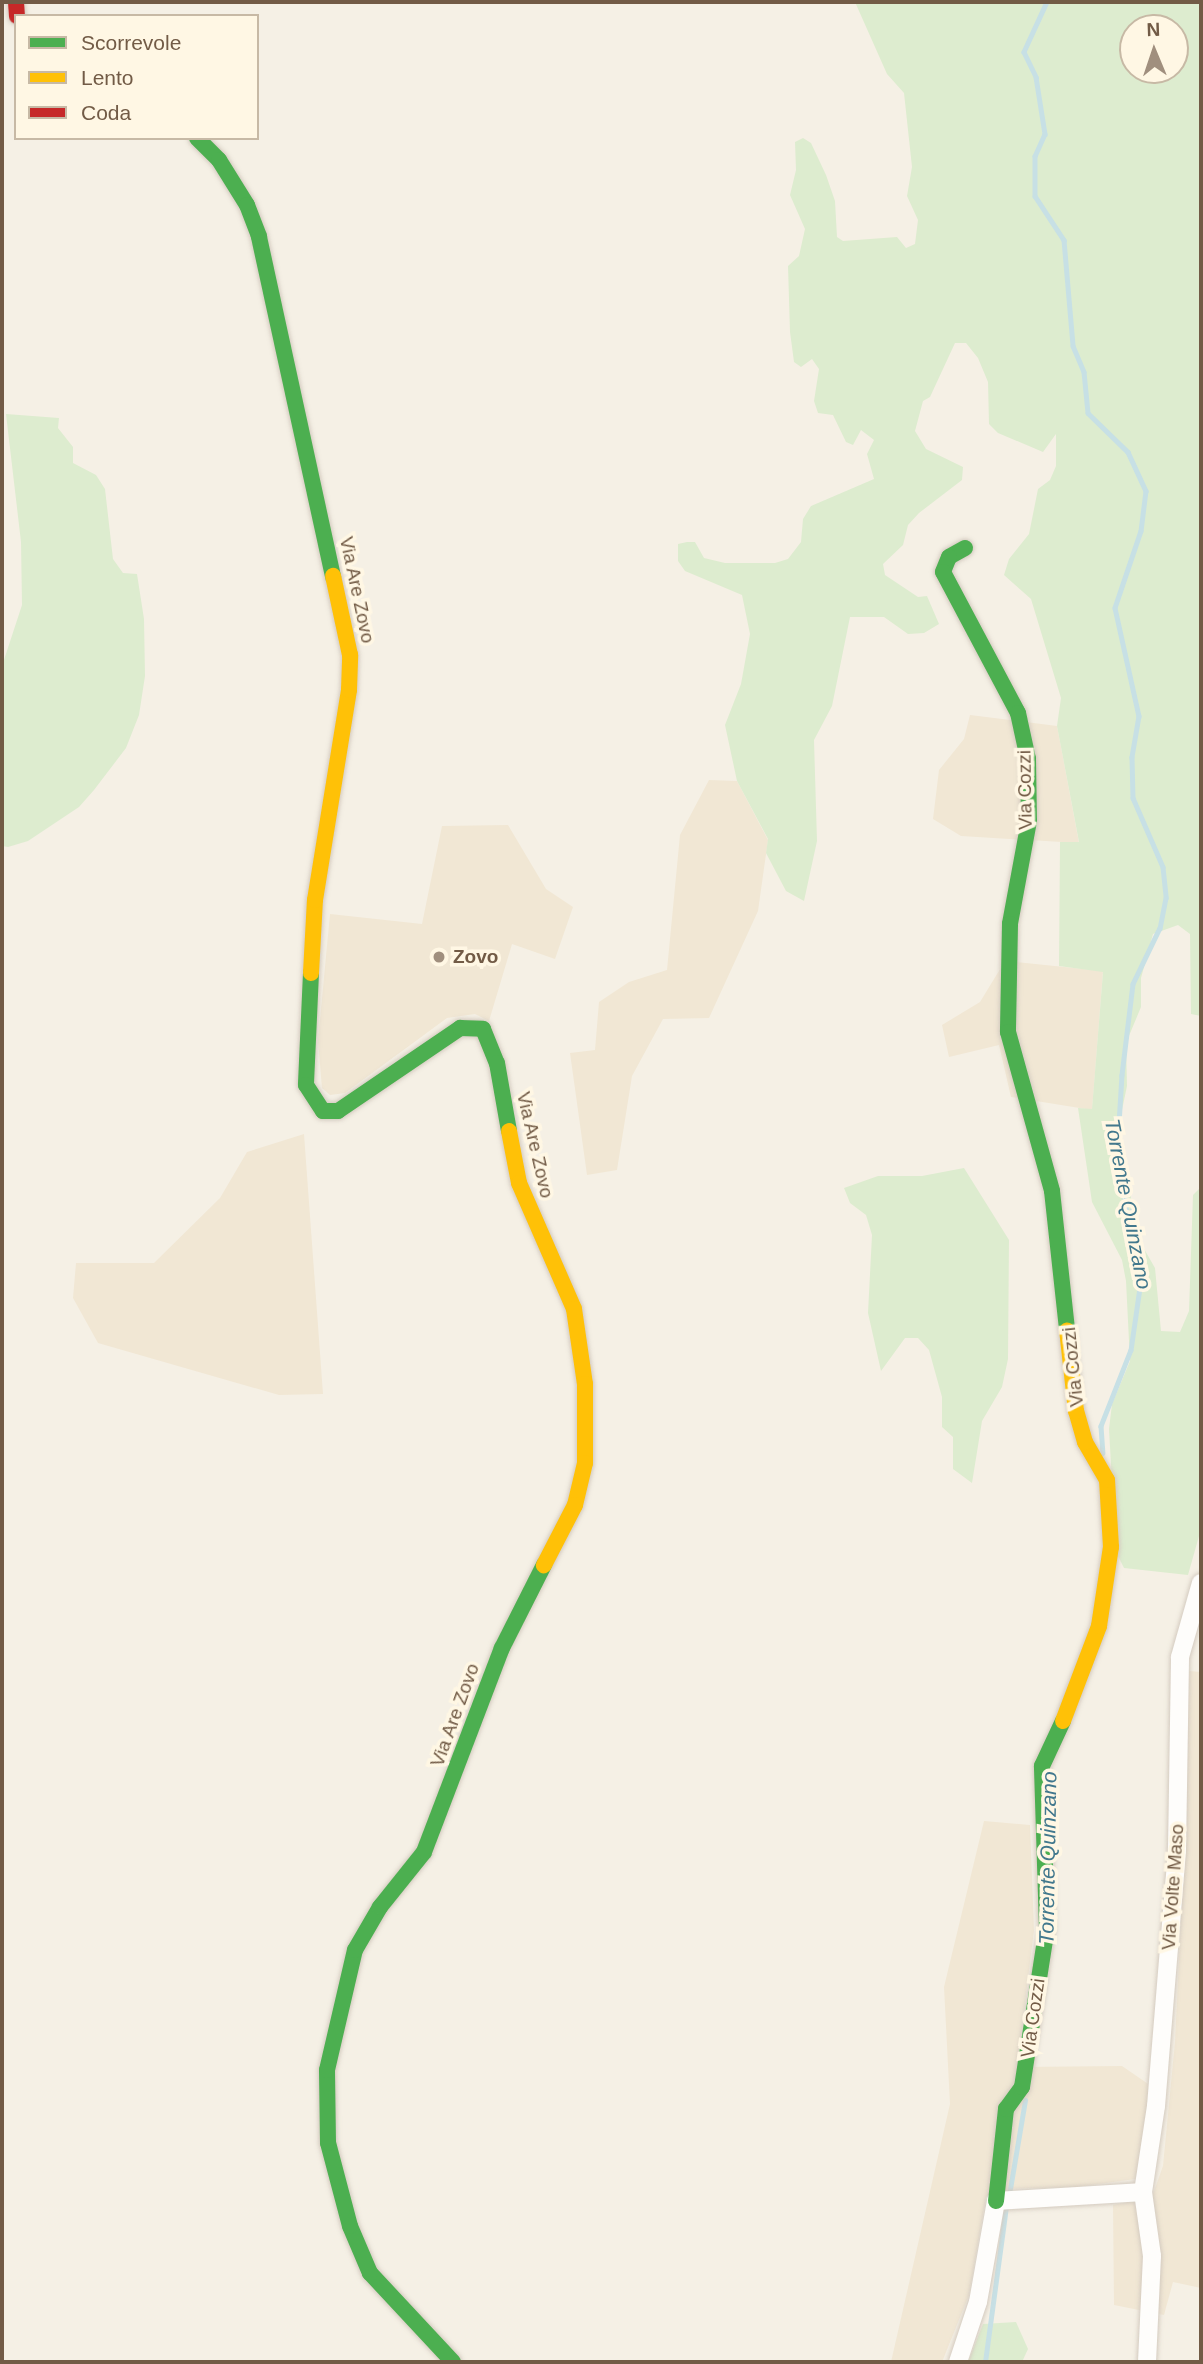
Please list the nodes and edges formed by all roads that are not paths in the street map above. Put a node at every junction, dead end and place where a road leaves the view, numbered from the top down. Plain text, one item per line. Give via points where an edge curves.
1 (199, 140) edge
2 (965, 548) dead end
3 (1201, 1583) edge
4 (1143, 2192) junction
5 (997, 2201) junction
6 (453, 2362) edge
7 (958, 2362) edge
8 (1147, 2362) edge

1 - 6 street, Via Are Zovo via 219,160 247,205 259,237 350,656 349,690 314,900 306,1085 323,1111 338,1111 460,1028 483,1029 497,1063 519,1183 574,1309 585,1384 585,1463 575,1505 502,1648 424,1852 380,1907 355,1950 327,2070 328,2143 350,2226 370,2273
2 - 5 street, Via Cozzi via 948,557 943,572 1018,713 1028,759 1025,781 1030,821 1010,925 1007,1032 1052,1191 1076,1410 1085,1442 1107,1480 1111,1507 1111,1548 1098,1626 1083,1676 1042,1766 1047,1928 1022,2087 1006,2109 1003,2125
3 - 4 street, Via Volte Maso via 1180,1657 1177,1850 1156,2106
4 - 5 street
4 - 8 street via 1152,2256
5 - 7 street, Via Cozzi via 978,2302

